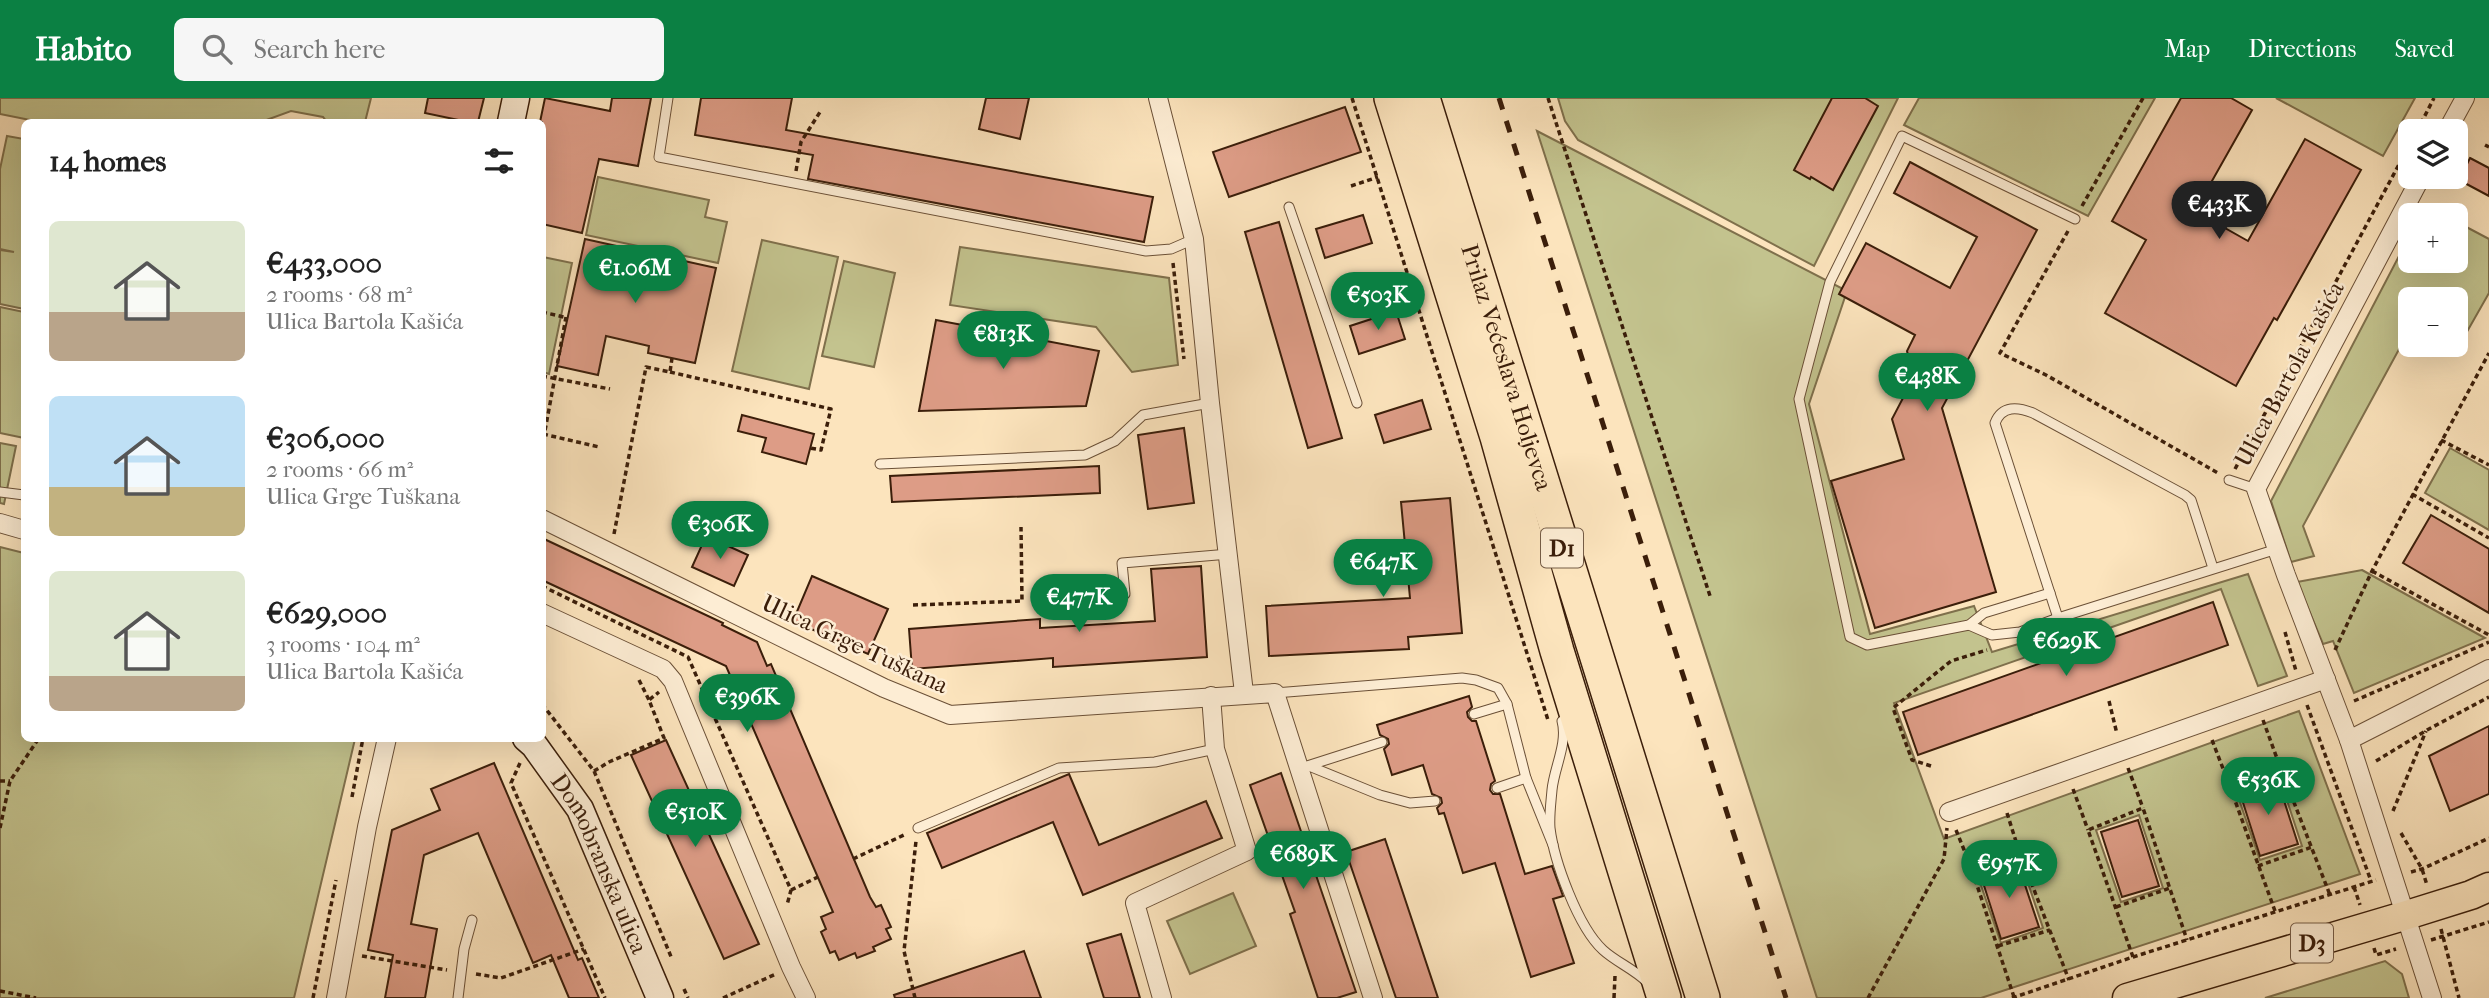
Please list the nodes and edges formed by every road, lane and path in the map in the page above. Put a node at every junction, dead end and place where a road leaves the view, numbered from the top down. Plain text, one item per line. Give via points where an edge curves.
1 (516, 98) edge
2 (668, 98) edge
3 (1158, 98) edge
4 (1353, 98) edge
5 (1391, 98) edge
6 (1423, 98) edge
7 (1548, 98) edge
8 (2143, 98) edge
9 (2434, 98) edge
10 (2465, 98) edge
11 (820, 113) dead end
12 (512, 119) edge
13 (2423, 119) edge
14 (2453, 119) edge
15 (2398, 166) edge
16 (1378, 177) junction
17 (794, 182) junction
18 (1351, 186) dead end
19 (2415, 189) edge
20 (1289, 207) dead end
21 (2075, 219) junction
22 (1194, 239) junction
23 (546, 313) edge
24 (2489, 353) edge
25 (672, 358) dead end
26 (2487, 361) edge
27 (670, 373) junction
28 (546, 377) edge
29 (554, 378) junction
30 (610, 389) dead end
31 (1357, 403) dead end
32 (1210, 404) junction
33 (546, 423) edge
34 (546, 434) edge
35 (2441, 439) junction
36 (599, 447) dead end
37 (810, 448) dead end
38 (880, 464) dead end
39 (2489, 466) edge
40 (2229, 480) junction
41 (2256, 489) junction
42 (0, 492) edge
43 (2412, 494) junction
44 (21, 495) edge
45 (546, 521) edge
46 (0, 523) edge
47 (1021, 527) dead end
48 (21, 529) edge
49 (2489, 538) edge
50 (613, 540) dead end
51 (2277, 549) junction
52 (1229, 554) junction
53 (2213, 568) junction
54 (2372, 571) junction
55 (2050, 593) junction
56 (1711, 599) dead end
57 (1046, 604) dead end
58 (912, 605) dead end
59 (546, 615) edge
60 (2059, 623) junction
61 (1969, 625) junction
62 (2284, 626) dead end
63 (2088, 634) dead end
64 (2489, 635) edge
65 (2489, 642) edge
66 (2332, 657) dead end
67 (1951, 661) dead end
68 (693, 669) dead end
69 (2489, 669) edge
70 (2326, 679) junction
71 (673, 681) junction
72 (2301, 689) junction
73 (1244, 693) junction
74 (1275, 693) junction
75 (1210, 696) junction
76 (2489, 697) edge
77 (2349, 703) dead end
78 (1507, 704) junction
79 (2257, 704) junction
80 (1474, 714) dead end
81 (554, 716) dead end
82 (1561, 716) dead end
83 (549, 722) dead end
84 (2205, 722) junction
85 (2427, 730) junction
86 (2349, 740) junction
87 (36, 742) edge
88 (386, 742) edge
89 (1382, 742) dead end
90 (525, 747) edge
91 (1215, 749) junction
92 (1559, 755) junction
93 (2279, 764) junction
94 (2371, 764) dead end
95 (1931, 766) dead end
96 (1304, 767) junction
97 (2067, 771) junction
98 (594, 772) dead end
99 (1526, 778) junction
100 (0, 781) edge
101 (10, 781) junction
102 (2229, 784) junction
103 (1497, 788) dead end
104 (2001, 794) junction
105 (1435, 802) dead end
106 (1949, 812) junction
107 (2391, 816) dead end
108 (0, 828) edge
109 (918, 828) junction
110 (2088, 830) junction
111 (2489, 838) edge
112 (1553, 845) junction
113 (2312, 847) junction
114 (2020, 851) junction
115 (853, 859) dead end
116 (2258, 866) junction
117 (1971, 867) junction
118 (2394, 875) junction
119 (818, 877) dead end
120 (2371, 881) junction
121 (2170, 888) junction
122 (791, 890) dead end
123 (2483, 891) edge
124 (2330, 895) junction
125 (2115, 907) junction
126 (2275, 912) junction
127 (2407, 915) junction
128 (472, 920) dead end
129 (2050, 930) junction
130 (2187, 940) junction
131 (1997, 947) junction
132 (584, 949) junction
133 (360, 956) dead end
134 (2133, 957) junction
135 (1616, 960) junction
136 (791, 967) junction
137 (461, 972) junction
138 (2069, 980) junction
139 (0, 991) edge
140 (36, 998) edge
141 (336, 998) edge
142 (458, 998) edge
143 (605, 998) edge
144 (660, 998) edge
145 (723, 998) edge
146 (806, 998) edge
147 (915, 998) edge
148 (1162, 998) edge
149 (1373, 998) edge
150 (1614, 998) edge
151 (1662, 998) edge
152 (1703, 998) edge
153 (1868, 998) edge
154 (2013, 998) edge
155 (2127, 998) edge
156 (2432, 998) edge

1 - 12 main road
2 - 17 lane via 659,157
3 - 22 street
4 - 16 path
5 - 151 highway, Prilaz Većeslava Holjevca / D1 via 1497,437 1555,663
6 - 152 highway, Prilaz Većeslava Holjevca / D1
7 - 56 path
8 - 21 path
9 - 13 path
10 - 14 street
11 - 17 path via 801,142
15 - 40 path
16 - 18 path
16 - 92 path
17 - 22 lane via 1146,251 1171,249
19 - 41 street, Ulica Bartola Kašića
20 - 31 lane
21 - 40 path via 2000,353
21 - 61 lane via 1902,136 1830,282 1799,399 1850,637 1867,645
22 - 32 street
23 - 29 path via 567,318
24 - 26 path
25 - 27 path
26 - 35 path
27 - 37 path via 831,409 821,450
27 - 50 path via 646,367
28 - 29 path
29 - 30 path
29 - 33 path
32 - 38 lane via 1143,415 1115,441 1085,455
32 - 52 street
34 - 36 path
35 - 39 path
35 - 43 path
40 - 41 lane
41 - 51 street, Ulica Bartola Kašića
42 - 44 lane
43 - 49 path
43 - 54 path
45 - 75 street, Ulica Grge Tuškana via 884,688 950,715
46 - 48 street
47 - 58 path via 1021,601
51 - 53 lane
51 - 70 street, Ulica Bartola Kašića
52 - 57 lane via 1122,563 1125,594
52 - 73 street
53 - 55 lane via 2191,500 2185,495 2018,407 2006,410 1995,423
53 - 60 lane
54 - 64 path
54 - 66 path
55 - 60 lane
55 - 61 lane via 1984,613
59 - 71 street via 663,669
60 - 61 lane via 1992,635
60 - 63 path
62 - 72 path
65 - 77 path
67 - 95 path via 1893,708 1912,760
68 - 71 path
69 - 86 street
70 - 72 street
70 - 86 street, Ulica Bartola Kašića
71 - 98 path via 649,701 664,738
71 - 136 street
72 - 79 street
72 - 120 path
73 - 74 street, Ulica Grge Tuškana
73 - 75 street, Ulica Grge Tuškana
74 - 78 lane, Ulica Grge Tuškana via 1462,678 1498,688
74 - 96 street
75 - 91 street
76 - 85 path
78 - 80 lane
78 - 99 lane
79 - 84 street
79 - 93 path
81 - 83 path
82 - 92 lane via 1564,729
84 - 97 street
84 - 102 path
85 - 94 path
85 - 107 path
86 - 118 street, Ulica Bartola Kašića
87 - 101 path
88 - 141 street
89 - 96 lane
90 - 132 path via 511,783
90 - 144 main road, Domobranska ulica via 534,745 580,809
91 - 109 lane via 1155,762 1059,768
91 - 148 street via 1247,850 1135,903
92 - 112 lane via 1549,824
93 - 102 path
93 - 113 path
96 - 105 lane via 1380,795 1410,803
96 - 149 street
97 - 104 street
97 - 110 path
99 - 103 lane
99 - 112 lane
100 - 101 path
101 - 108 path
102 - 116 path
104 - 106 street
104 - 114 path
106 - 117 path
106 - 153 path via 1944,859
109 - 115 path
109 - 147 path via 904,951
110 - 121 path via 2143,808
110 - 125 path
111 - 118 path via 2422,869
112 - 135 lane via 1584,926
113 - 116 path
113 - 124 path
114 - 117 path
114 - 129 path
116 - 126 path
117 - 131 path
118 - 120 path
118 - 127 street, Ulica Bartola Kašića
119 - 122 path
120 - 124 path
121 - 125 path
121 - 130 path
123 - 127 main road, D3
124 - 126 path
125 - 134 path
126 - 130 path
127 - 155 main road, D3
127 - 156 street, Ulica Bartola Kašića
128 - 137 lane
129 - 131 path
129 - 138 path
130 - 134 path
131 - 154 path
132 - 137 path via 501,978
132 - 143 path
133 - 137 path
134 - 138 path
135 - 150 path
135 - 151 lane
136 - 145 path
136 - 146 street
137 - 142 lane
138 - 154 path
139 - 140 path

